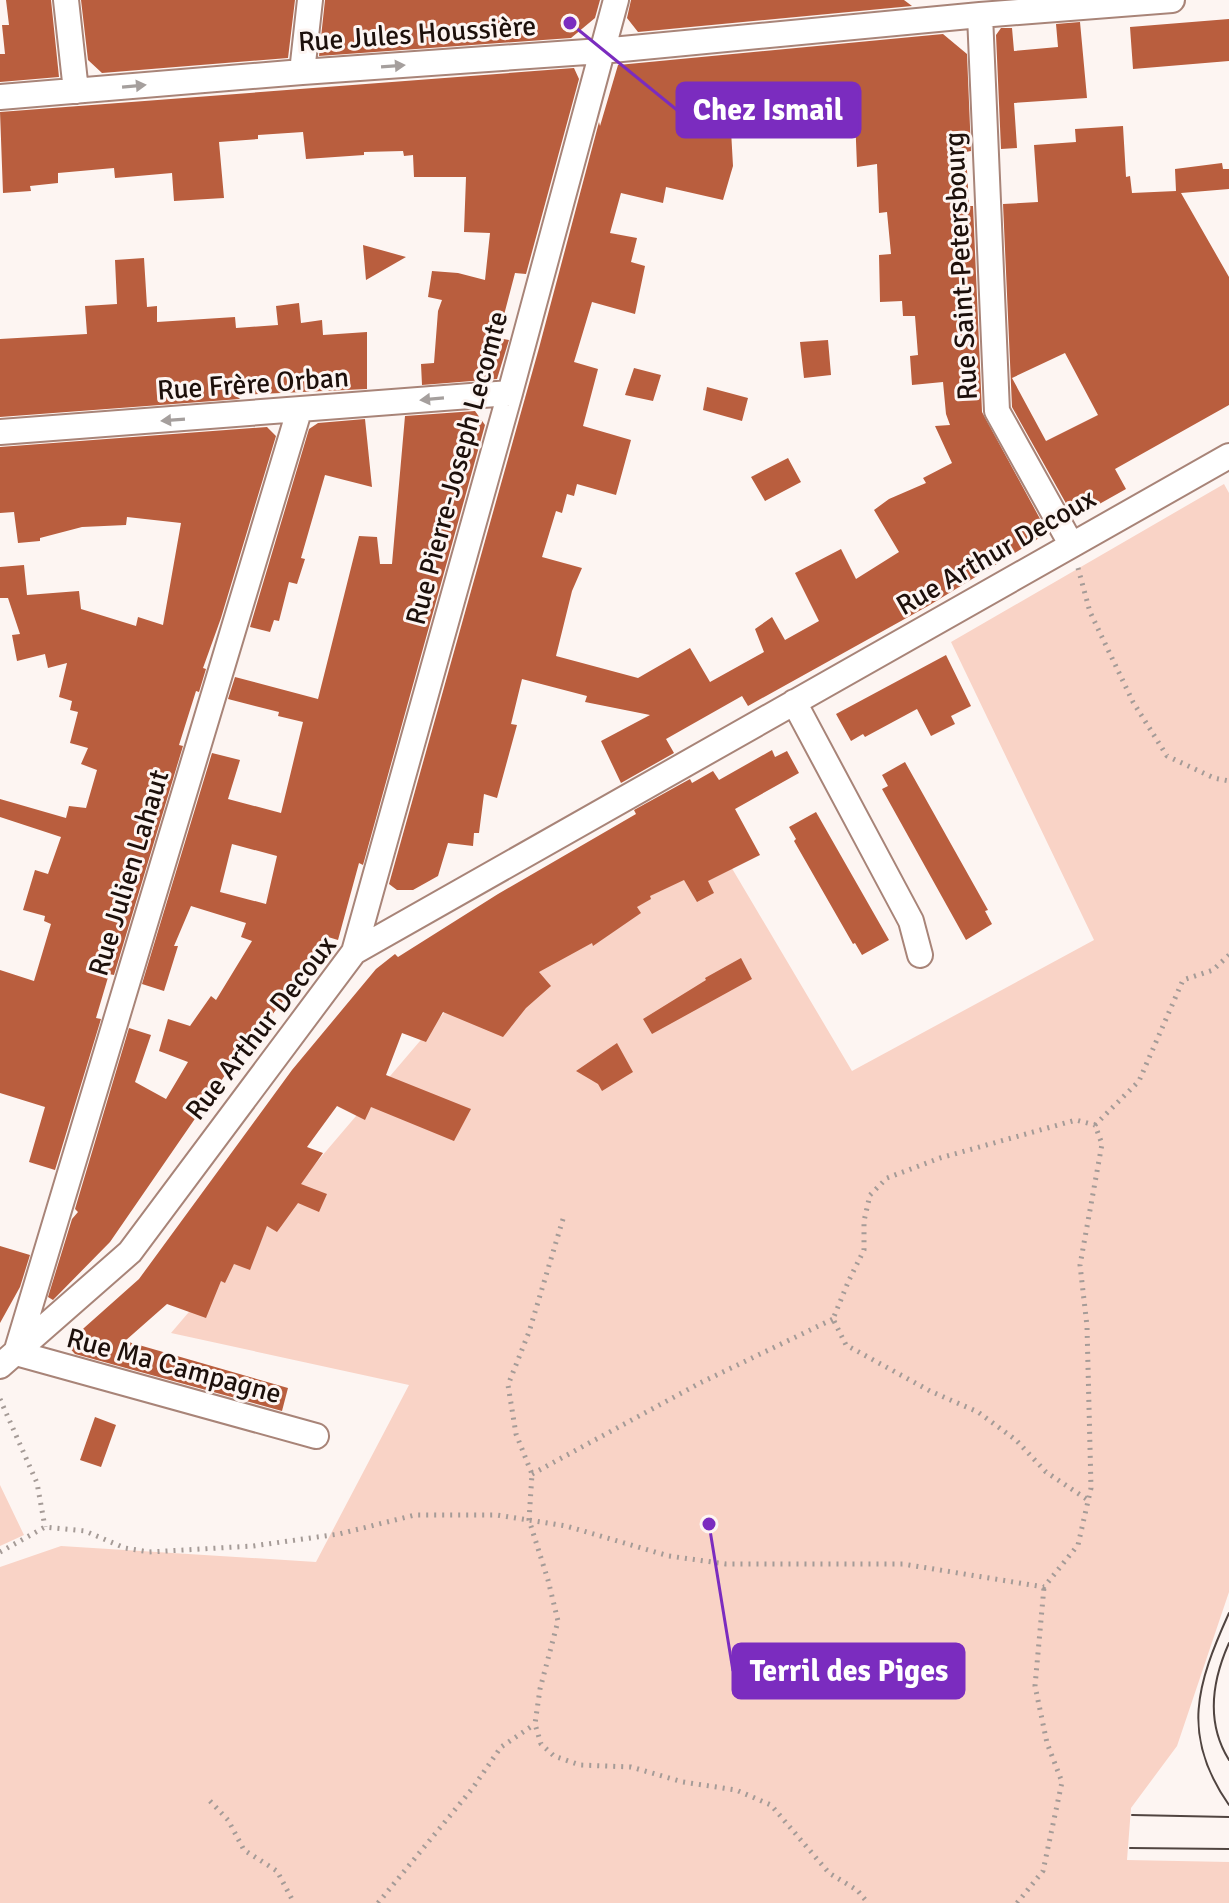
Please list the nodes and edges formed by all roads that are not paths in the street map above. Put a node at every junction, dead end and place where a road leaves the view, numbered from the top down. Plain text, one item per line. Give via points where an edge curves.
1 (66, 0) edge
2 (310, 0) edge
3 (616, 0) edge
4 (1172, 0) edge
5 (980, 15) junction
6 (601, 51) junction
7 (302, 72) junction
8 (76, 91) junction
9 (0, 97) edge
10 (510, 393) junction
11 (299, 411) junction
12 (0, 432) edge
13 (1229, 456) edge
14 (1071, 544) junction
15 (794, 702) junction
16 (354, 952) junction
17 (920, 955) dead end
18 (8, 1360) edge
19 (316, 1436) dead end

1 - 8 street
2 - 7 street
3 - 6 street, Rue Pierre-Joseph Lecomte
4 - 5 street, Rue Jules Houssière
5 - 6 street, Rue Jules Houssière
5 - 14 street, Rue Saint-Petersbourg via 997,411
7 -> 6 street, Rue Jules Houssière
6 - 10 street, Rue Pierre-Joseph Lecomte
8 -> 7 street, Rue Jules Houssière
8 - 9 street, Rue Jules Houssière
10 -> 11 street, Rue Frère Orban
10 - 16 street, Rue Pierre-Joseph Lecomte
11 -> 12 street, Rue Frère Orban
11 - 18 street, Rue Julien Lahaut
13 - 14 street, Rue Arthur Decoux
14 - 15 street, Rue Arthur Decoux
15 - 16 street, Rue Arthur Decoux
15 - 17 street via 911,921
16 - 18 street, Rue Arthur Decoux via 130,1252
18 - 19 street, Rue Ma Campagne

